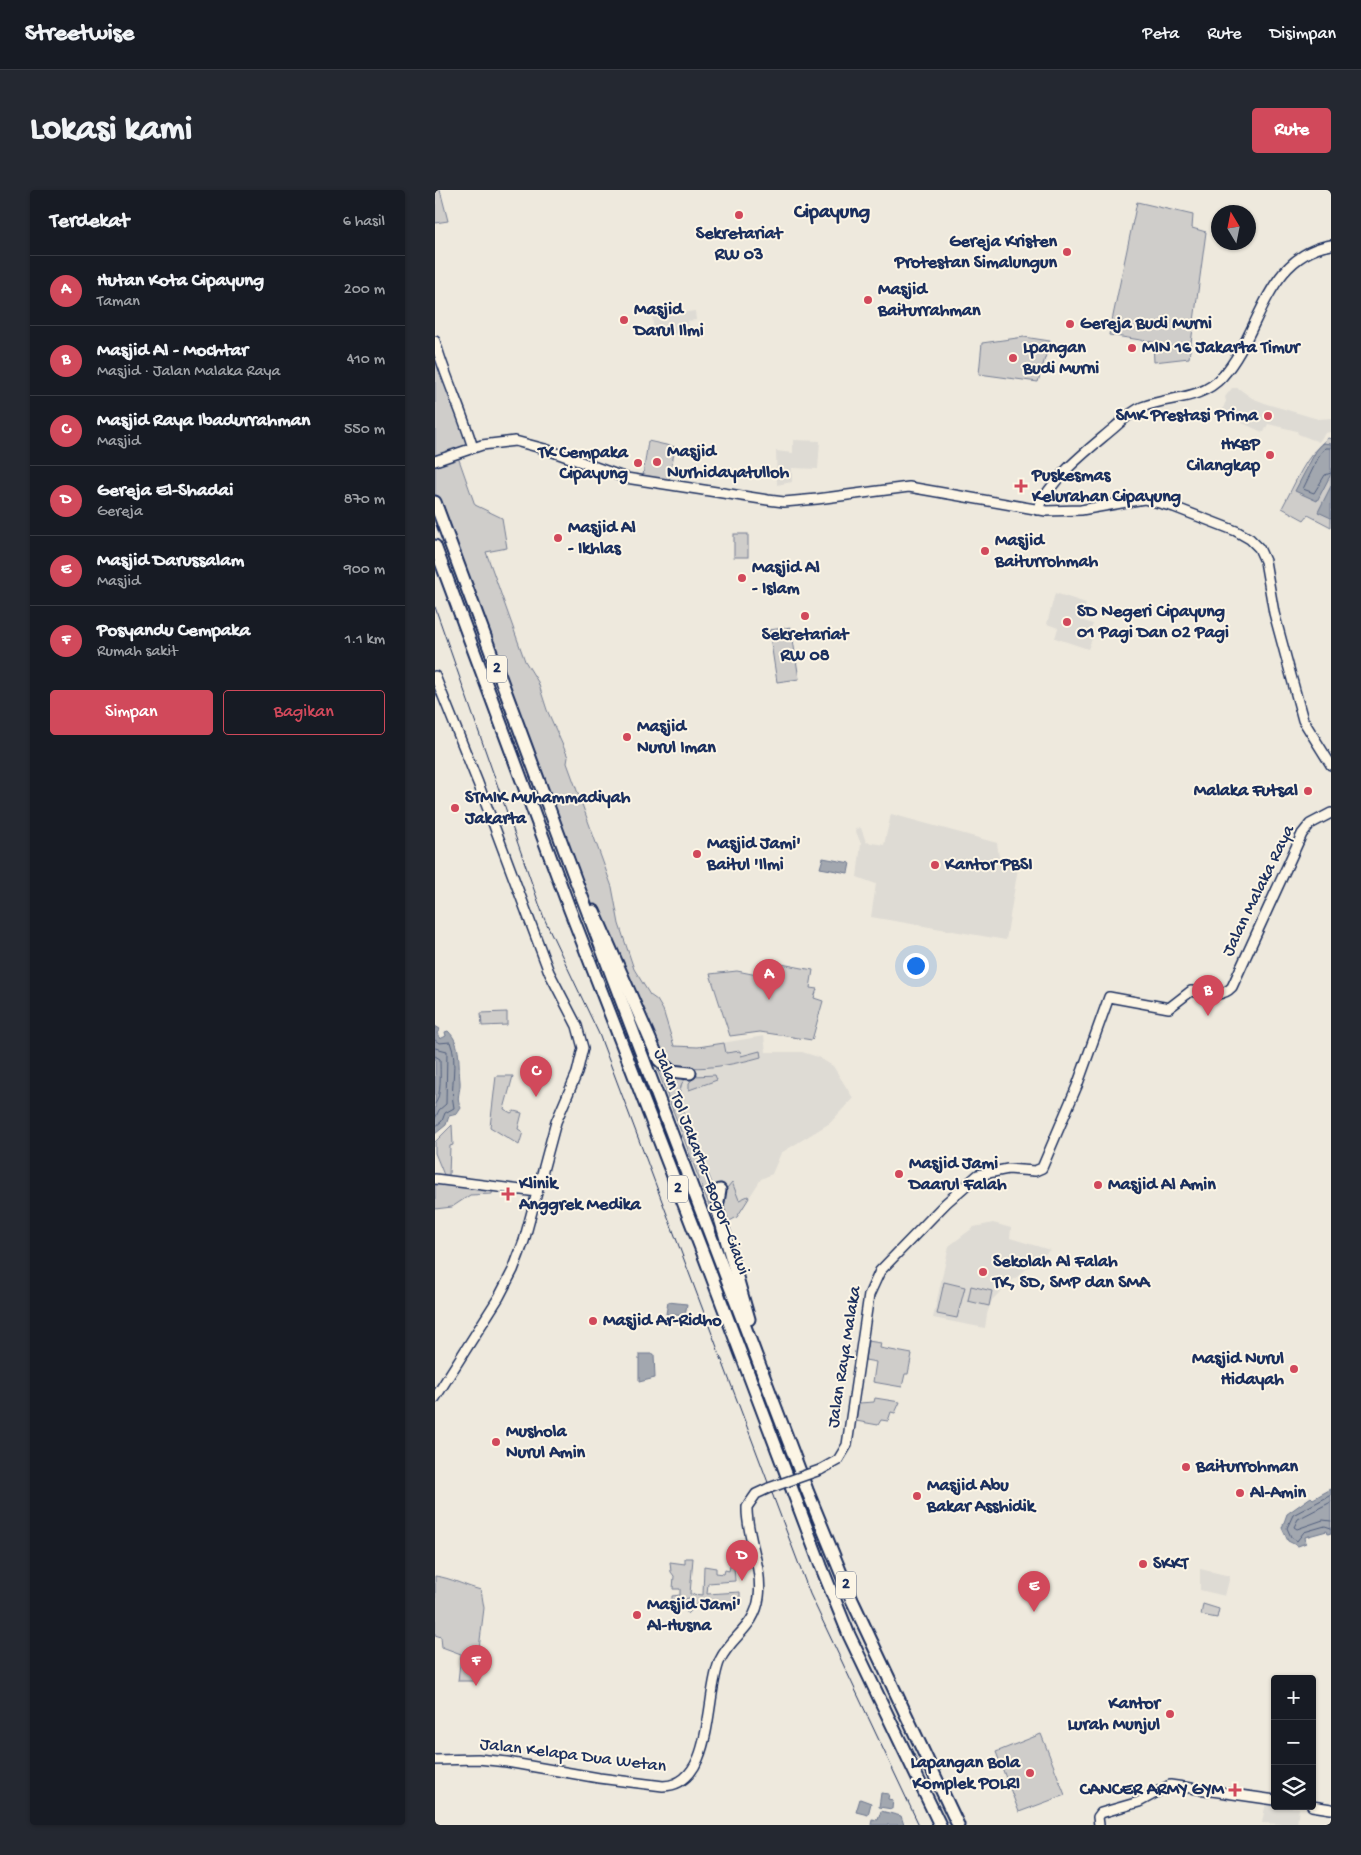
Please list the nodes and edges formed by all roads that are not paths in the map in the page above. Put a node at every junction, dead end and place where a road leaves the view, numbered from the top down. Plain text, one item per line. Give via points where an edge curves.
1 (1331, 245) edge
2 (435, 341) edge
3 (473, 448) junction
4 (435, 461) edge
5 (435, 502) edge
6 (1032, 506) junction
7 (435, 546) edge
8 (435, 676) edge
9 (1331, 764) edge
10 (1331, 813) edge
11 (576, 881) junction
12 (1115, 997) joint
13 (690, 1073) dead end
14 (435, 1179) edge
15 (720, 1190) dead end
16 (537, 1192) junction
17 (750, 1339) junction
18 (435, 1398) edge
19 (769, 1488) joint
20 (435, 1760) edge
21 (1271, 1799) edge
22 (1316, 1807) edge
23 (1331, 1809) edge
24 (940, 1825) edge
25 (958, 1825) edge
26 (1099, 1825) edge

1 - 6 street via 1310,250 1283,271 1244,345 1222,377 1210,387 1185,398 1153,403 1133,412 1085,452
2 - 3 street
3 - 4 street
3 - 6 street via 515,441 626,478 784,502 909,487 1023,508
5 - 11 highway, Jalan Tol Jakarta–Bogor–Ciawi / 2
6 - 9 street via 1081,510 1144,499 1174,507 1250,539 1265,561 1274,613 1303,720
7 - 24 highway, Jalan Tol Jakarta–Bogor–Ciawi / 2 via 806,1529 849,1635
8 - 16 street via 479,783 549,972 577,1026 582,1043 579,1066 561,1110
10 - 12 street, Jalan Malaka Raya via 1310,824 1302,834 1227,993 1191,991 1169,1008
11 - 13 highway via 605,934 659,1060 671,1071
11 - 17 highway, Jalan Tol Jakarta–Bogor–Ciawi / 2
12 - 19 street, Jalan Raya Malaka, bridge via 1108,998 1091,1051 1042,1168 978,1176 946,1202 874,1279 847,1445 838,1460
14 - 16 street
15 - 17 highway via 717,1208 745,1300
16 - 18 street via 524,1241 509,1278
17 - 25 highway, Jalan Tol Jakarta–Bogor–Ciawi / 2 via 852,1600
19 - 20 street, Jalan Kelapa Dua Wetan via 756,1494 747,1506 759,1583 755,1614 727,1649 718,1666 703,1747 692,1769 683,1777 663,1786 501,1761
21 - 26 street via 1170,1785 1139,1802 1101,1813
22 - 23 street

